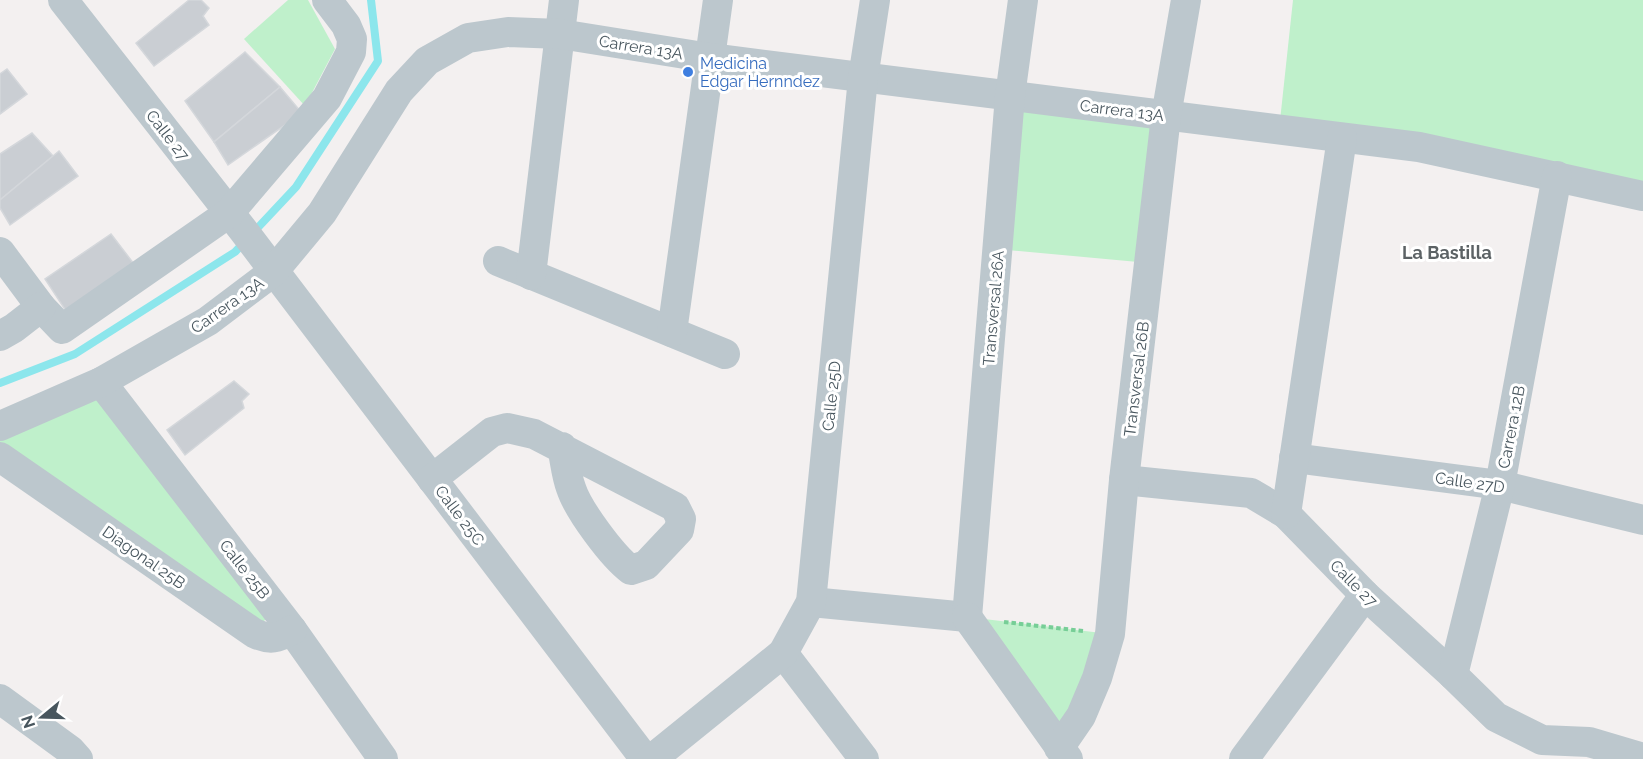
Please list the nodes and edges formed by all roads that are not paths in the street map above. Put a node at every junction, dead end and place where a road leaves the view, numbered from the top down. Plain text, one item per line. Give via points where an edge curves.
1 (63, 0) edge
2 (327, 0) edge
3 (564, 0) edge
4 (718, 0) edge
5 (875, 0) edge
6 (1023, 0) edge
7 (1186, 0) edge
8 (560, 34) junction
9 (710, 58) junction
10 (863, 78) junction
11 (1010, 96) junction
12 (1166, 116) junction
13 (1342, 138) junction
14 (1557, 176) junction
15 (1643, 196) edge
16 (236, 221) junction
17 (0, 252) edge
18 (498, 261) dead end
19 (267, 263) junction
20 (531, 274) junction
21 (41, 307) junction
22 (672, 332) junction
23 (0, 336) edge
24 (725, 354) dead end
25 (101, 382) junction
26 (0, 426) edge
27 (562, 447) dead end
28 (0, 457) edge
29 (1294, 458) junction
30 (432, 479) junction
31 (1124, 480) junction
32 (1500, 485) junction
33 (1286, 514) junction
34 (1643, 520) edge
35 (1365, 595) junction
36 (811, 602) junction
37 (967, 617) junction
38 (292, 630) junction
39 (783, 654) junction
40 (1453, 675) junction
41 (0, 699) edge
42 (1544, 750) edge
43 (1064, 753) edge
44 (1643, 758) edge
45 (78, 759) edge
46 (383, 759) edge
47 (645, 759) edge
48 (652, 759) edge
49 (864, 759) edge
50 (1245, 759) edge

1 - 16 street, Calle 27
2 - 16 street via 346,25 352,39 351,52 327,98
3 - 8 street
4 - 9 street
5 - 10 street, Calle 25D
6 - 11 street, Transversal 26A
7 - 12 street, Transversal 26B
8 - 9 street, Carrera 13A
8 - 19 street, Carrera 13A via 508,32 468,38 427,61 399,92 322,213
8 - 20 street
9 - 10 street, Carrera 13A
9 - 22 street
10 - 11 street, Carrera 13A
10 - 36 street, Calle 25D
11 - 12 street, Carrera 13A
11 - 37 street, Transversal 26A
12 - 13 street, Carrera 13A
12 - 31 street, Transversal 26B
13 - 14 street, Carrera 13A via 1419,147
13 - 29 street
14 - 15 street, Carrera 13A
14 - 32 street, Carrera 12B
16 - 19 street, Calle 27
16 - 21 street via 62,328
17 - 21 street
18 - 20 street
19 - 25 street, Carrera 13A via 208,321
19 - 30 street, Calle 25C
20 - 22 street
21 - 23 street
22 - 24 street
25 - 26 street, Carrera 13A
25 - 38 street, Calle 25B
27 - 30 street via 534,434 507,428 492,432
28 - 38 street, Diagonal 25B via 254,633 276,638
29 - 32 street, Calle 27D
29 - 33 street
30 - 47 street, Calle 25C
31 - 33 street, Calle 27 via 1251,493
31 - 43 street, Transversal 26B via 1110,634 1097,678
32 - 34 street, Calle 27D
32 - 40 street, Carrera 12B
33 - 35 street, Calle 27
35 - 40 street, Calle 27
35 - 50 street
36 - 37 street
36 - 39 street, Calle 25D
37 - 43 street
38 - 46 street, Calle 25B
39 - 48 street
39 - 49 street
40 - 42 street, Calle 27 via 1496,717
41 - 45 street
42 - 44 street via 1589,742

